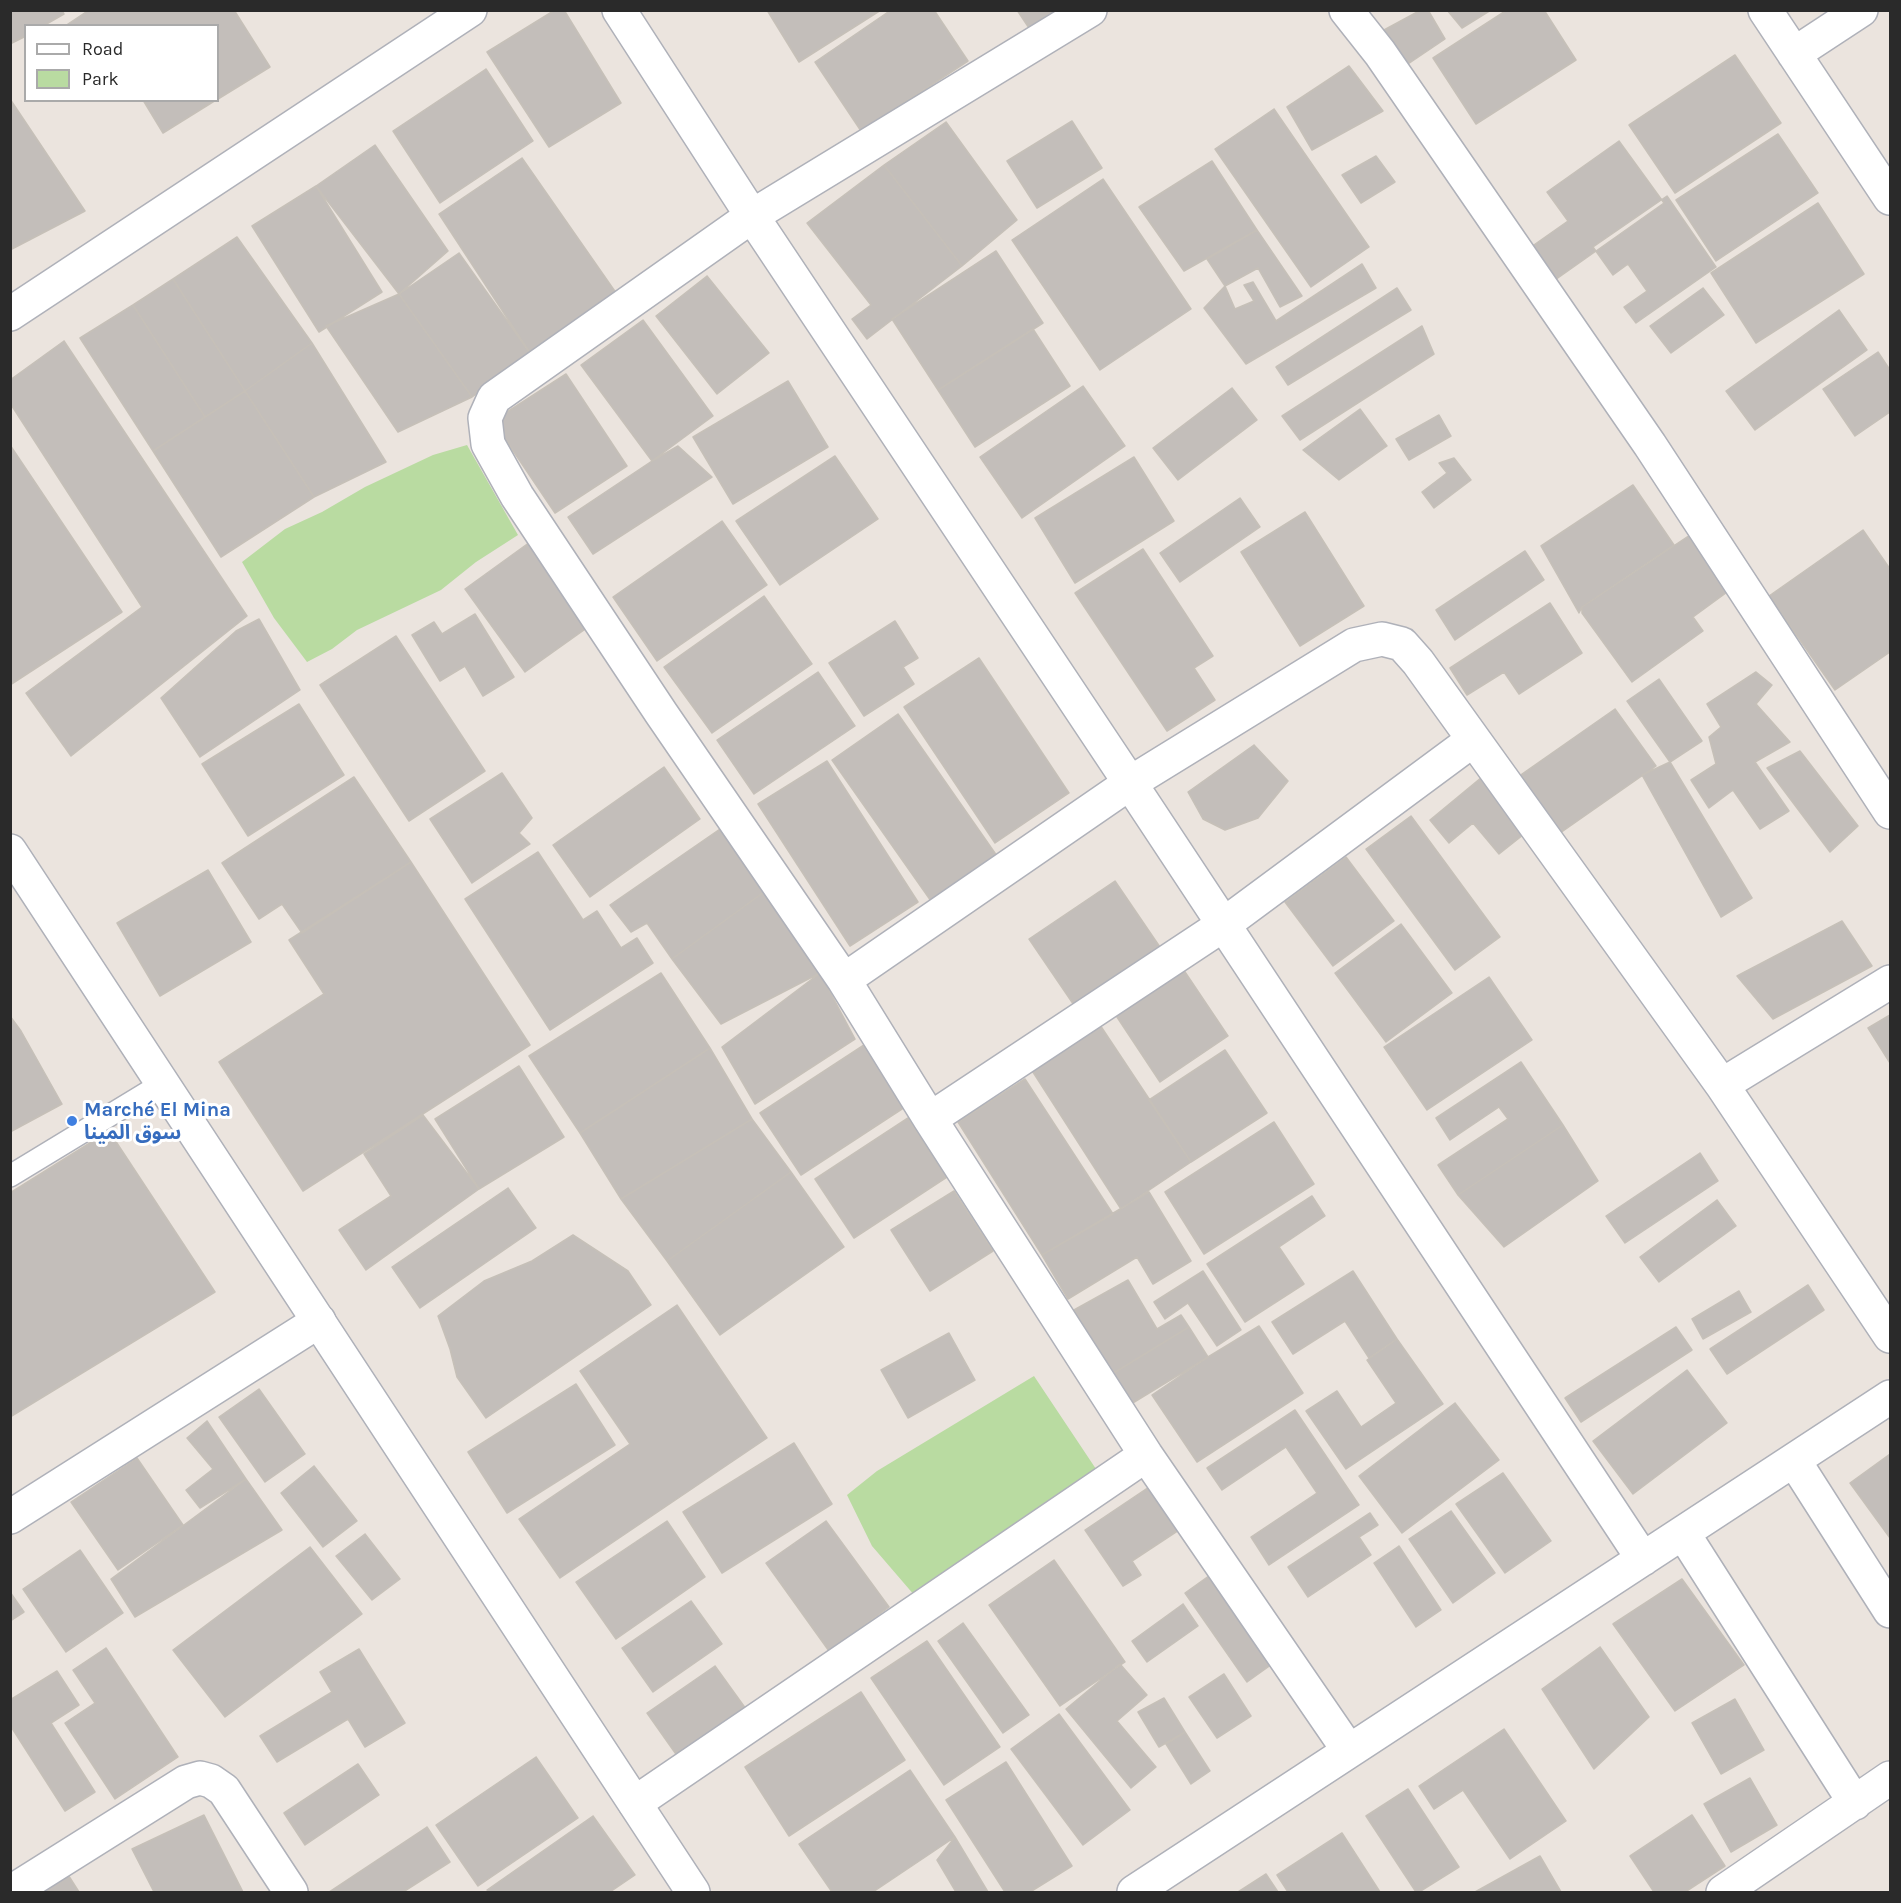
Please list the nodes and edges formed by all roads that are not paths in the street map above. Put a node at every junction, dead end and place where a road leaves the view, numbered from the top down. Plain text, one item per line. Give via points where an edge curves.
1 (471, 10) edge
2 (619, 10) edge
3 (1090, 10) edge
4 (1346, 10) edge
5 (1765, 10) edge
6 (1861, 10) edge
7 (1794, 54) junction
8 (1885, 180) edge
9 (752, 216) junction
10 (10, 314) edge
11 (1473, 740) junction
12 (1130, 783) junction
13 (1890, 812) edge
14 (10, 851) edge
15 (1223, 925) junction
16 (844, 980) junction
17 (1890, 982) edge
18 (162, 1083) junction
19 (1722, 1085) junction
20 (930, 1119) junction
21 (10, 1176) edge
22 (319, 1321) junction
23 (1890, 1336) edge
24 (1890, 1397) edge
25 (1146, 1455) junction
26 (1795, 1462) junction
27 (10, 1517) edge
28 (1683, 1533) junction
29 (1643, 1559) junction
30 (1890, 1611) edge
31 (1349, 1751) junction
32 (1890, 1778) edge
33 (635, 1803) junction
34 (1855, 1803) junction
35 (11, 1893) edge
36 (291, 1893) edge
37 (693, 1893) edge
38 (1134, 1893) edge
39 (1723, 1893) edge

1 - 10 street
2 - 9 street
3 - 9 street
4 - 13 street via 1380,53 1650,445
5 - 7 street
6 - 7 street
7 - 8 street
9 - 12 street
9 - 16 street via 494,398 484,418 488,444 517,496
11 - 12 street via 1418,662 1402,645 1382,639 1354,645
11 - 15 street
11 - 19 street
12 - 15 street
12 - 16 street
14 - 18 street
15 - 20 street
15 - 29 street
16 - 20 street
17 - 19 street
18 - 21 lane
18 - 22 street
19 - 23 street
20 - 25 street
22 - 27 street
22 - 33 street
24 - 26 street
25 - 31 street
25 - 33 street
26 - 28 street
26 - 30 street
28 - 29 street
28 - 34 street
29 - 31 street
31 - 38 street
32 - 34 street
33 - 37 street
34 - 39 street
35 - 36 street via 186,1782 200,1778 224,1790

